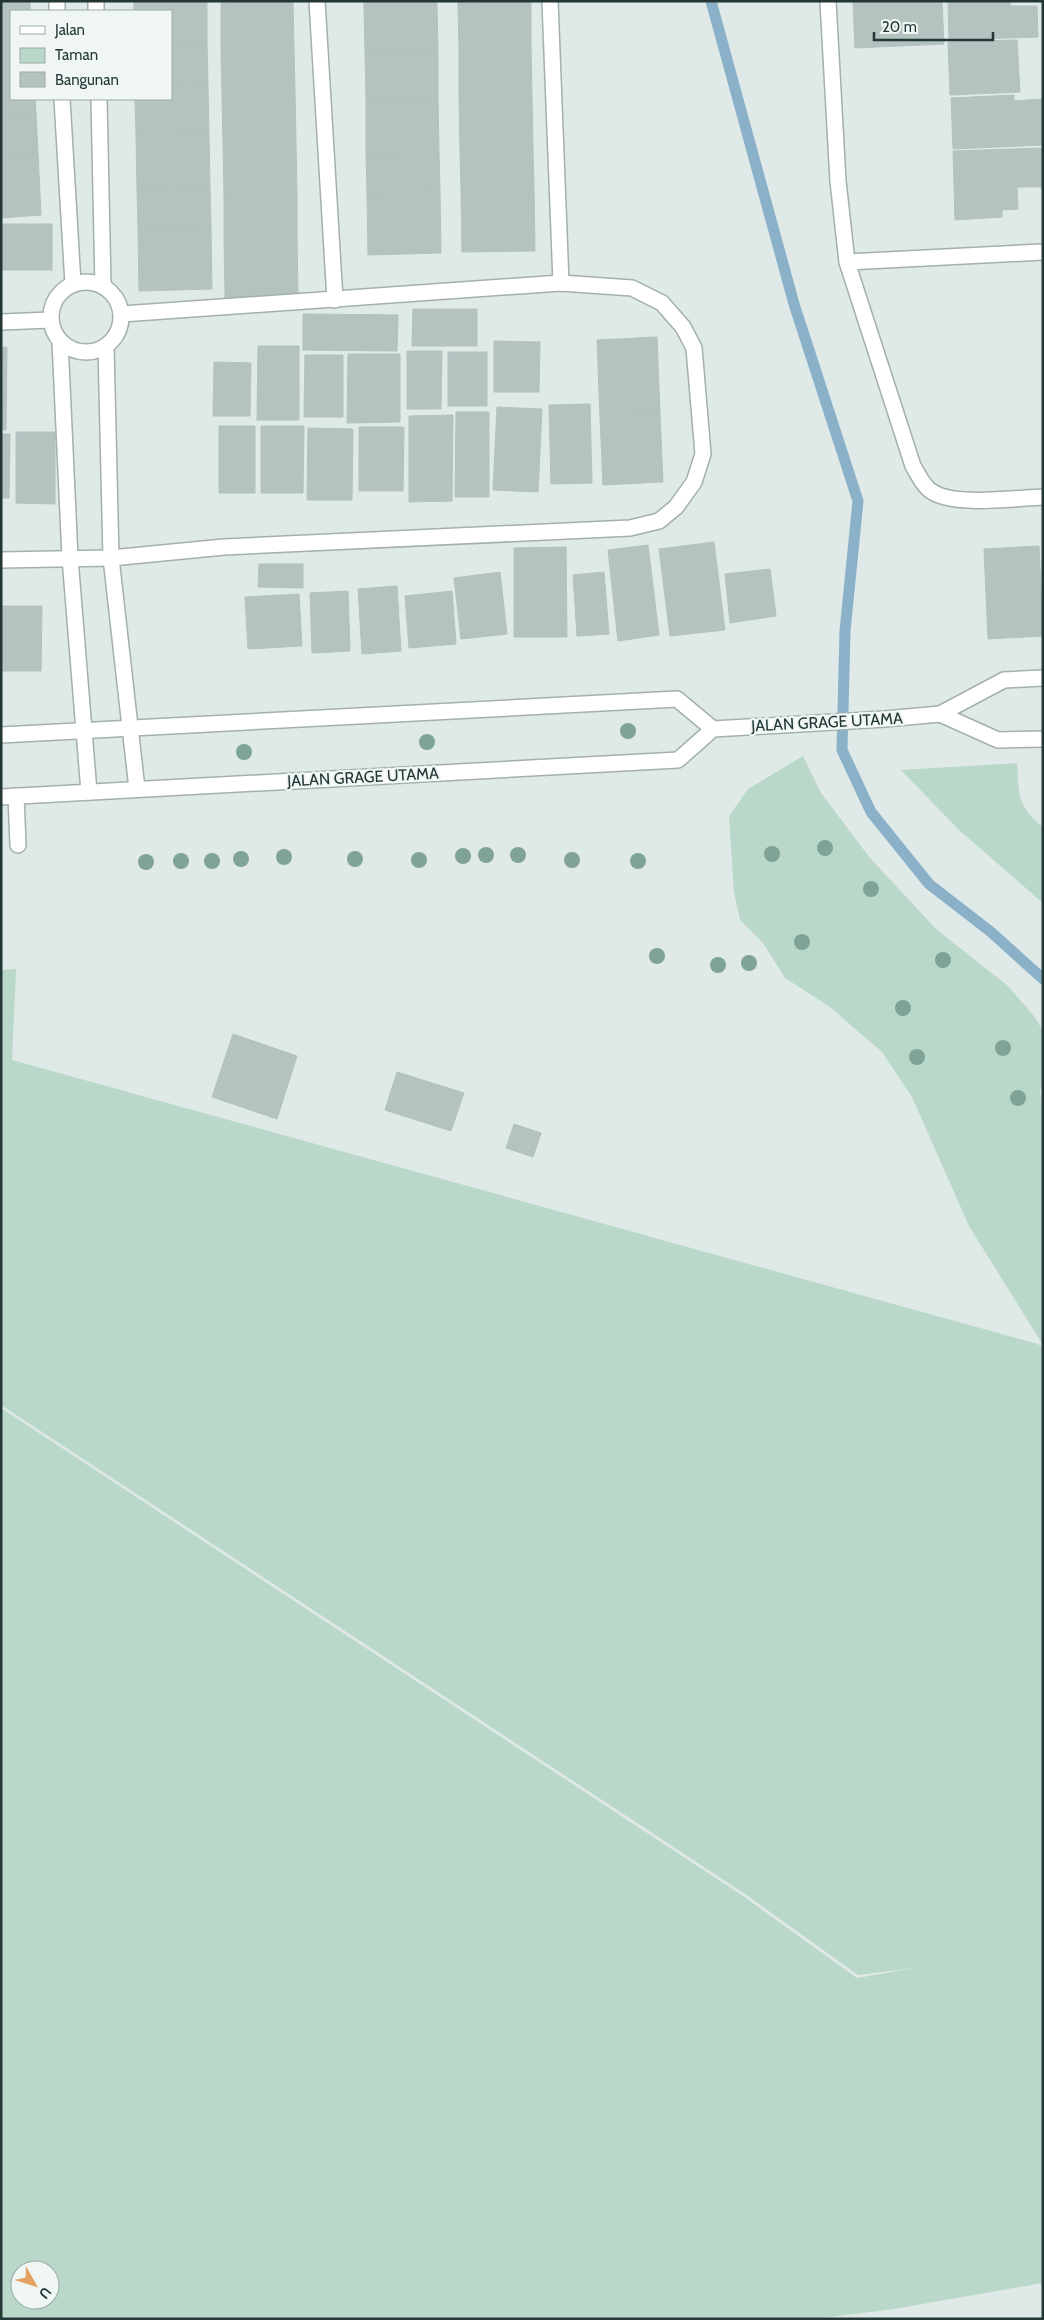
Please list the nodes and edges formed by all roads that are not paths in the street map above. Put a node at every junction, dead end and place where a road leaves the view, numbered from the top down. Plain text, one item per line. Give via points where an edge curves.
1 (317, 1) edge
2 (550, 1) edge
3 (828, 1) edge
4 (62, 100) edge
5 (99, 100) edge
6 (1043, 252) edge
7 (847, 262) junction
8 (561, 283) junction
9 (73, 284) junction
10 (103, 285) junction
11 (335, 300) junction
12 (122, 314) junction
13 (50, 320) junction
14 (1, 322) edge
15 (60, 341) junction
16 (106, 346) junction
17 (1043, 497) edge
18 (70, 558) junction
19 (111, 558) junction
20 (1, 560) edge
21 (1043, 678) edge
22 (940, 714) junction
23 (129, 728) junction
24 (713, 729) junction
25 (84, 730) junction
26 (1, 735) edge
27 (1043, 738) edge
28 (137, 789) junction
29 (89, 792) junction
30 (8, 797) edge
31 (18, 845) dead end

1 - 11 street
2 - 8 street
3 - 7 street via 838,181
4 - 9 street
5 - 10 street
6 - 7 street
7 - 17 street via 913,466 930,491 940,496 970,500
8 - 11 street
8 - 19 street via 632,288 662,303 684,327 694,348 703,454 694,482 676,507 659,520 630,528 224,547
9 - 10 street via 88,281
9 - 13 street via 57,298
10 - 12 street via 119,302
11 - 12 street
12 - 16 street via 115,338
13 - 14 street
13 - 15 street
15 - 16 street via 70,349 82,352 95,352
15 - 18 street
16 - 19 street
18 - 19 street
18 - 20 street
18 - 25 street
19 - 23 street
21 - 22 street, JALAN GRAGE UTAMA via 1004,680
22 - 24 street, JALAN GRAGE UTAMA
22 - 27 street, JALAN GRAGE UTAMA via 998,740
23 - 24 street via 677,699
23 - 25 street
23 - 28 street
24 - 28 street, JALAN GRAGE UTAMA via 678,760
25 - 26 street
25 - 29 street
28 - 29 street, JALAN GRAGE UTAMA
29 - 30 street, JALAN GRAGE UTAMA
30 - 31 street

